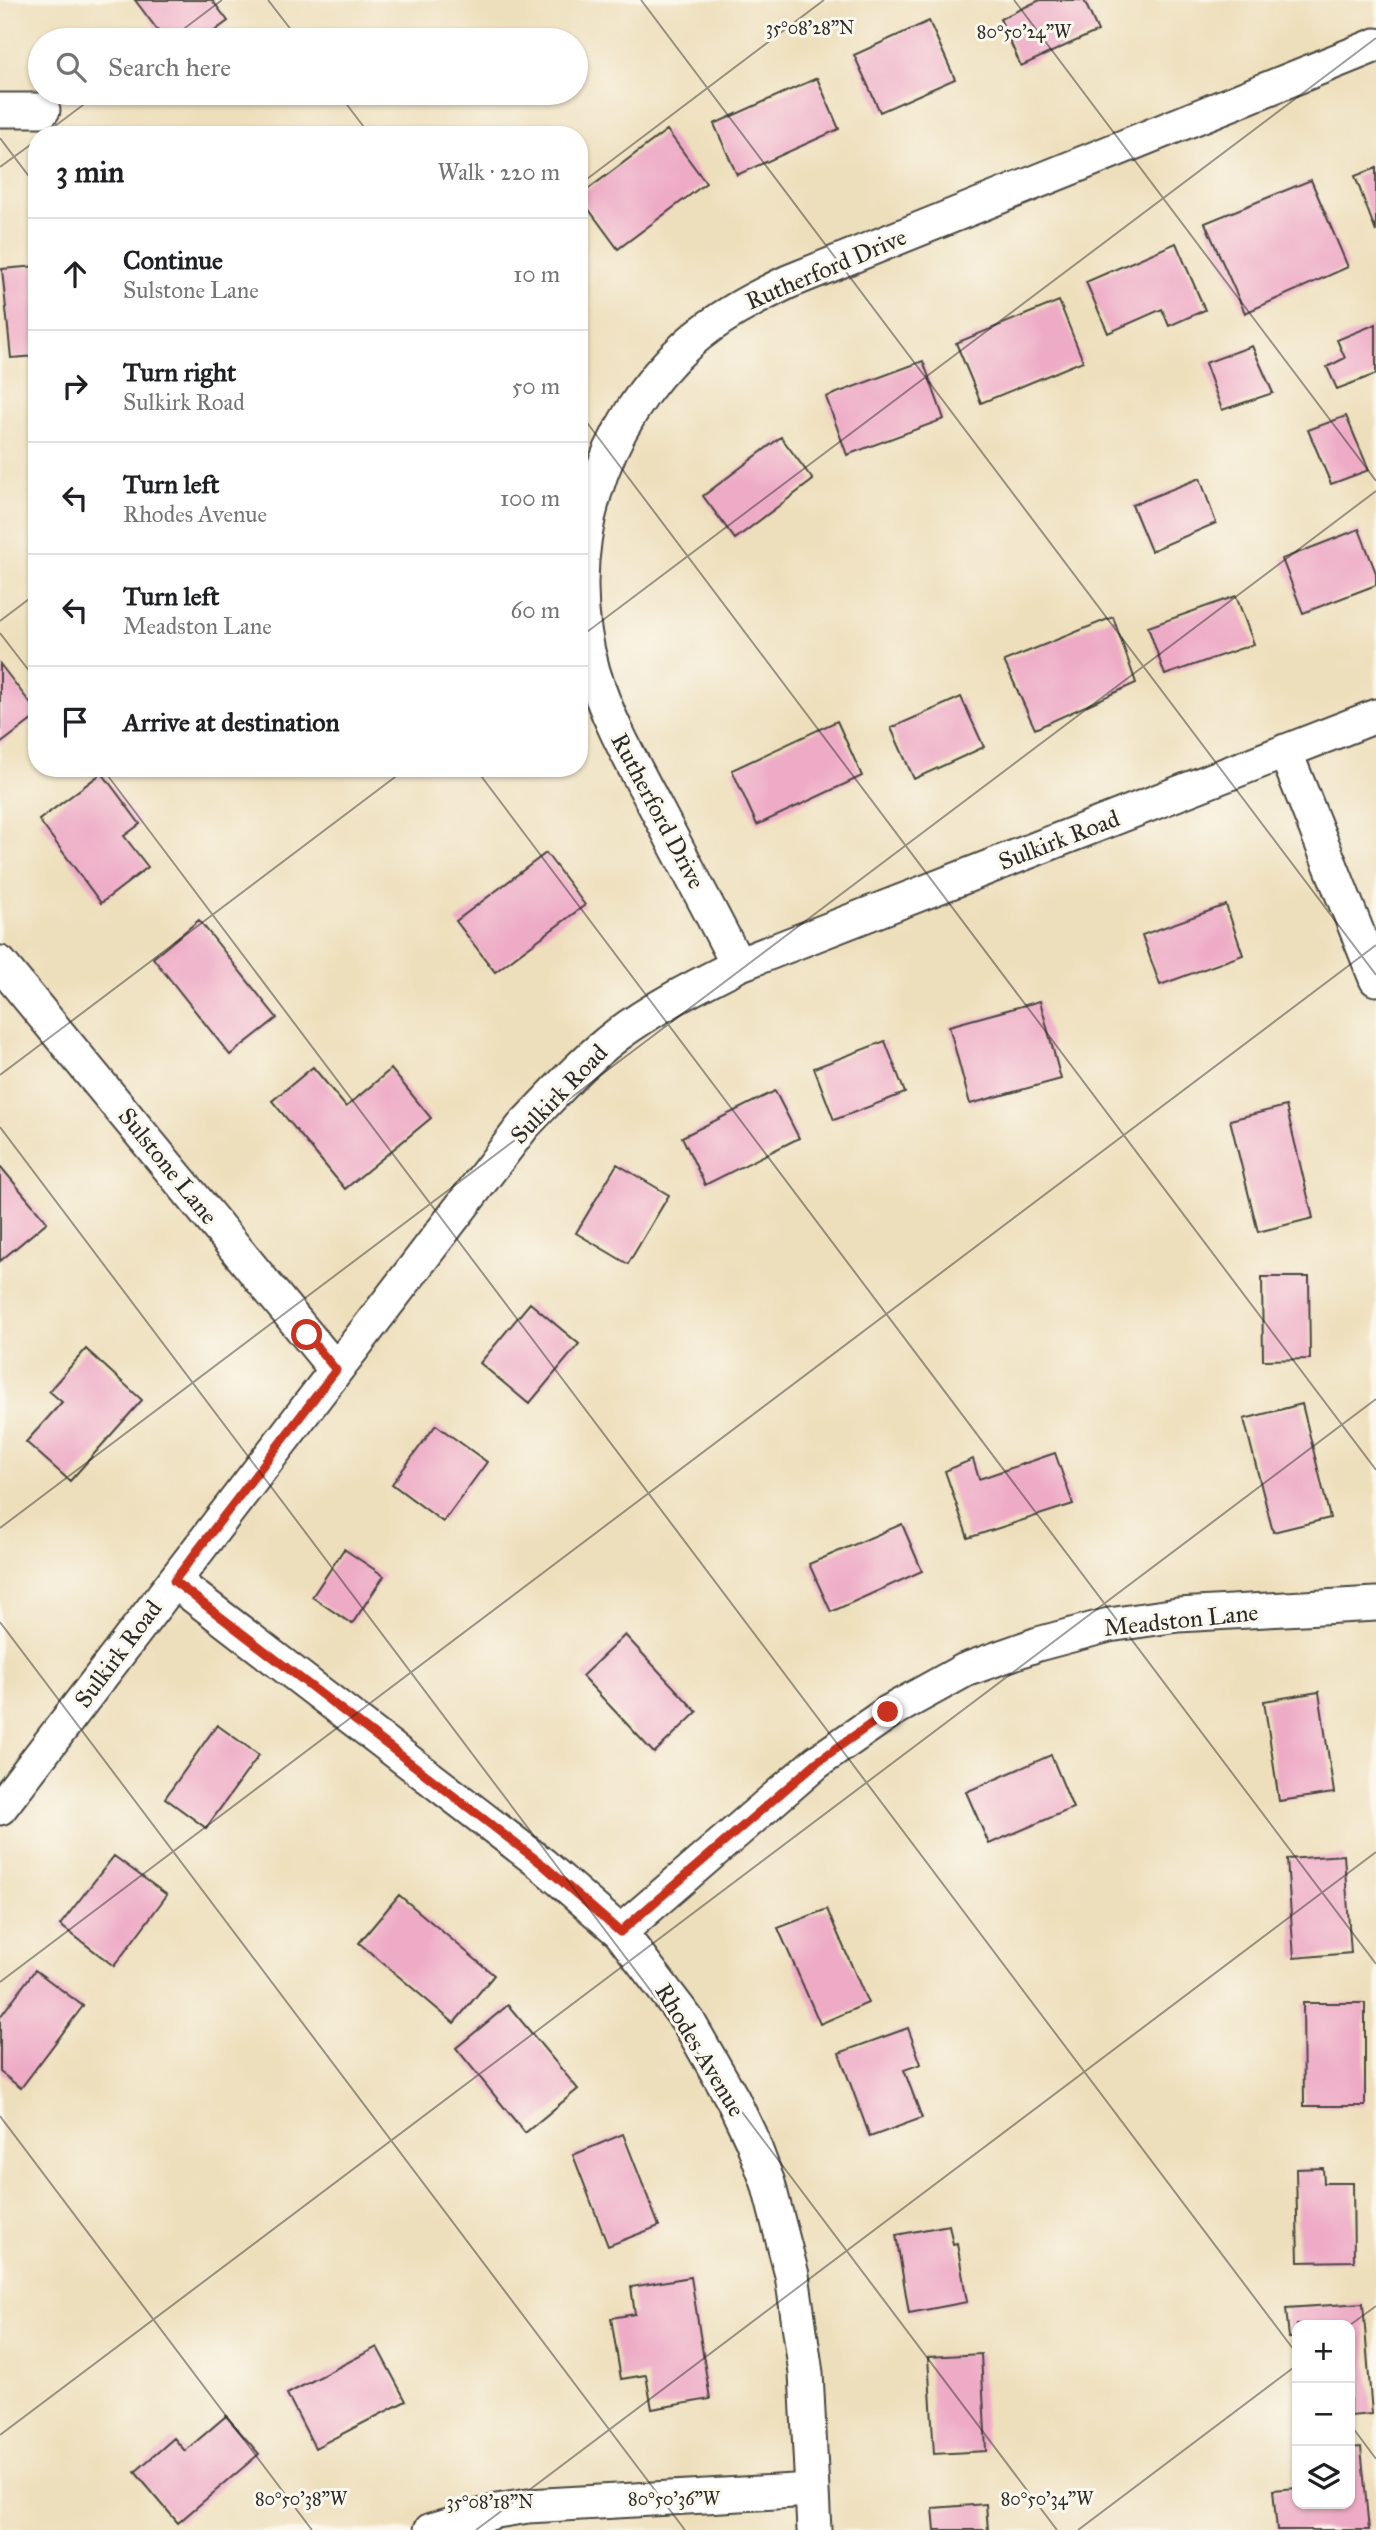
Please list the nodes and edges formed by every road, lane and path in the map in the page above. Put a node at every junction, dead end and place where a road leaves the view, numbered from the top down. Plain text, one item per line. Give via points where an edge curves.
1 (1376, 44) edge
2 (0, 110) edge
3 (44, 110) dead end
4 (588, 517) edge
5 (588, 651) edge
6 (1376, 716) edge
7 (1286, 751) junction
8 (0, 963) edge
9 (738, 965) junction
10 (1376, 979) edge
11 (336, 1370) junction
12 (174, 1581) junction
13 (1376, 1604) edge
14 (0, 1808) edge
15 (620, 1932) junction
16 (812, 2490) junction
17 (431, 2530) edge
18 (814, 2530) edge

1 - 4 street, Rutherford Drive via 788,282 740,306 690,342 654,378 609,451
2 - 3 street
5 - 9 street, Rutherford Drive via 614,728
6 - 7 street, Sulkirk Road
7 - 9 street, Sulkirk Road
7 - 10 street
8 - 11 street, Sulstone Lane
9 - 11 street, Sulkirk Road via 641,1020 581,1066 524,1125
11 - 12 street, Sulkirk Road
12 - 14 street, Sulkirk Road
12 - 15 street, Rhodes Avenue via 542,1864
13 - 15 street, Meadston Lane via 1178,1615 1109,1625 965,1670 888,1712 817,1762
15 - 16 street, Rhodes Avenue via 688,2021 733,2100 768,2183 792,2275 806,2373
16 - 17 street via 528,2506
16 - 18 street, Rhodes Avenue

